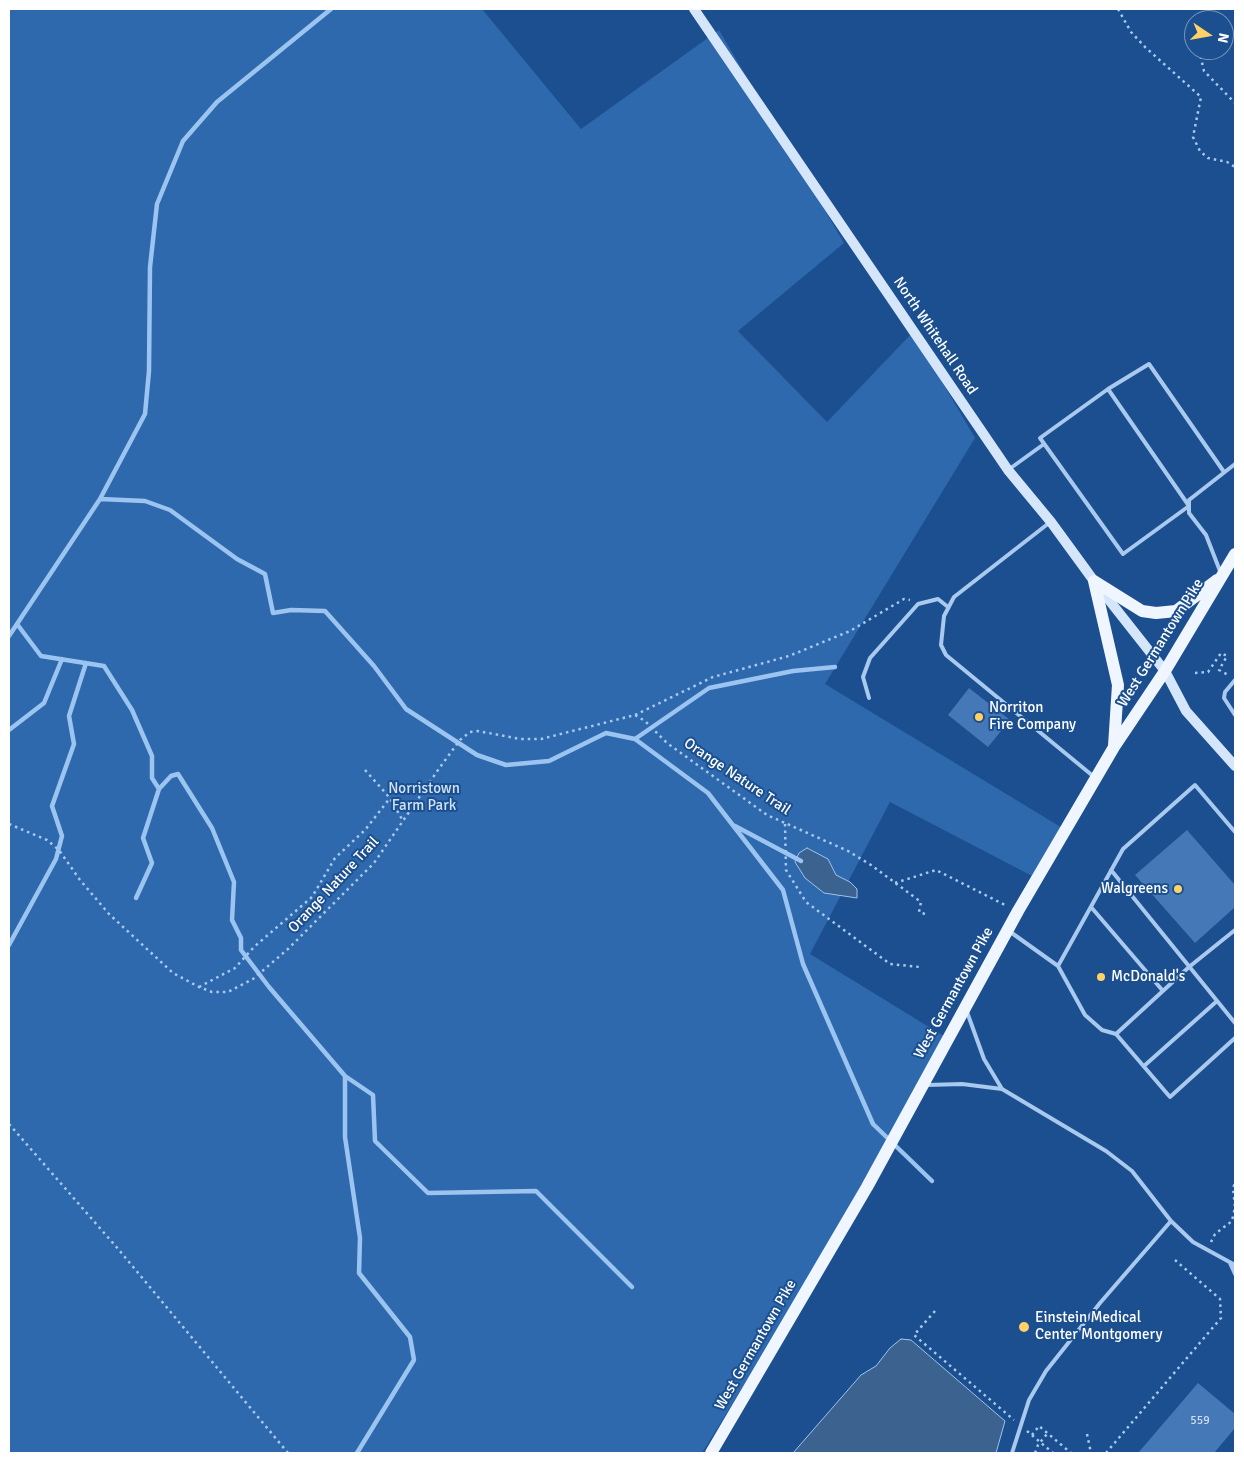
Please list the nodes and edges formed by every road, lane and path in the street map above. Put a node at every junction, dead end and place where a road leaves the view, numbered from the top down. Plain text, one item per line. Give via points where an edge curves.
1 (694, 9) edge
2 (1118, 9) edge
3 (1201, 60) edge
4 (1235, 103) edge
5 (1235, 167) edge
6 (1108, 389) junction
7 (1044, 444) junction
8 (1235, 464) edge
9 (1008, 470) junction
10 (1224, 472) junction
11 (1189, 506) junction
12 (1051, 522) junction
13 (1235, 554) edge
14 (1222, 576) junction
15 (1094, 581) junction
16 (918, 604) junction
17 (948, 607) junction
18 (1165, 671) junction
19 (1195, 673) dead end
20 (1235, 680) edge
21 (869, 698) dead end
22 (635, 715) junction
23 (1235, 715) edge
24 (1114, 747) junction
25 (1235, 766) edge
26 (365, 770) dead end
27 (1096, 778) junction
28 (390, 798) junction
29 (403, 821) junction
30 (9, 824) edge
31 (785, 824) junction
32 (1235, 832) edge
33 (1111, 870) junction
34 (895, 883) junction
35 (1091, 907) junction
36 (1018, 911) junction
37 (928, 915) dead end
38 (1008, 929) junction
39 (1235, 930) edge
40 (1058, 966) junction
41 (920, 967) dead end
42 (1189, 967) junction
43 (199, 987) junction
44 (1163, 991) junction
45 (1217, 1001) junction
46 (965, 1006) junction
47 (1235, 1023) edge
48 (1116, 1034) junction
49 (1235, 1038) edge
50 (1144, 1066) junction
51 (922, 1086) junction
52 (1002, 1089) junction
53 (9, 1124) edge
54 (1235, 1183) edge
55 (1171, 1221) junction
56 (1206, 1250) junction
57 (1175, 1260) dead end
58 (1230, 1264) junction
59 (1235, 1265) edge
60 (1235, 1274) edge
61 (936, 1311) dead end
62 (1020, 1425) junction
63 (1047, 1434) junction
64 (1087, 1434) dead end
65 (1032, 1435) junction
66 (1040, 1442) junction
67 (288, 1453) edge
68 (711, 1453) edge
69 (1012, 1453) edge
70 (1036, 1453) edge
71 (1053, 1453) edge
72 (1071, 1453) edge
73 (1091, 1453) edge
74 (1106, 1453) edge

1 - 9 main road, North Whitehall Road
2 - 5 path via 1131,32 1145,47 1201,97 1193,137 1195,144 1208,158
3 - 4 path via 1204,71
6 - 7 lane via 1040,438
6 - 10 lane via 1149,364
6 - 11 lane
7 - 9 lane
7 - 11 lane via 1123,554
8 - 10 lane
9 - 12 main road, North Whitehall Road
10 - 11 lane via 1189,500
11 - 14 lane via 1189,513 1206,535
12 - 15 main road, North Whitehall Road
12 - 17 lane via 962,590
13 - 14 main road, West Germantown Pike
14 - 15 main road via 1176,611 1156,613 1142,611
14 - 18 main road, West Germantown Pike
15 - 18 main road, North Whitehall Road
15 - 24 main road via 1118,685
16 - 17 lane via 938,599
16 - 21 lane via 870,658 863,677
16 - 22 path via 904,599 850,631 789,656 713,677
17 - 27 lane via 940,635 946,655
18 - 24 main road, West Germantown Pike
18 - 25 main road, North Whitehall Road via 1186,711
19 - 20 path via 1208,672 1221,652 1227,656 1219,670
20 - 23 lane via 1224,698
22 - 29 path, Orange Nature Trail via 541,739 470,732 460,740
22 - 31 path, Orange Nature Trail via 688,759 767,815
24 - 27 main road, West Germantown Pike
26 - 28 path
27 - 36 main road, West Germantown Pike
28 - 29 path
28 - 43 path via 365,830 335,858 312,898 254,947 235,968
29 - 43 path, Orange Nature Trail via 374,863 254,979 228,992 212,992
30 - 43 path, Orange Nature Trail via 47,840 59,850 109,914 173,973
31 - 34 path, Orange Nature Trail via 848,851
31 - 41 path via 786,870 806,902 890,964
32 - 33 lane via 1195,785 1123,849
33 - 35 lane
33 - 42 lane
34 - 36 path via 936,870
34 - 37 path, Orange Nature Trail via 921,902 919,912
35 - 40 lane
35 - 44 lane
36 - 38 main road, West Germantown Pike
38 - 40 lane
38 - 46 main road, West Germantown Pike
39 - 42 lane
40 - 48 lane via 1085,1015 1102,1030
42 - 44 lane
42 - 45 lane
44 - 48 lane
45 - 47 lane
45 - 50 lane
46 - 51 main road, West Germantown Pike
46 - 52 lane via 981,1052
48 - 50 lane
49 - 50 lane via 1170,1097
51 - 52 lane via 962,1084
51 - 68 main road, West Germantown Pike via 867,1187
52 - 55 lane via 1106,1151 1132,1171
53 - 67 path
54 - 56 path via 1232,1221 1215,1234
55 - 56 lane
55 - 62 lane via 1046,1371 1029,1400
56 - 58 lane
57 - 74 path via 1220,1298 1221,1318
58 - 59 lane
58 - 60 lane
61 - 62 path via 914,1335
62 - 65 path
62 - 69 lane
63 - 65 path via 1039,1426
63 - 66 path
63 - 72 path
64 - 73 path
65 - 66 path
66 - 70 path
66 - 71 path

